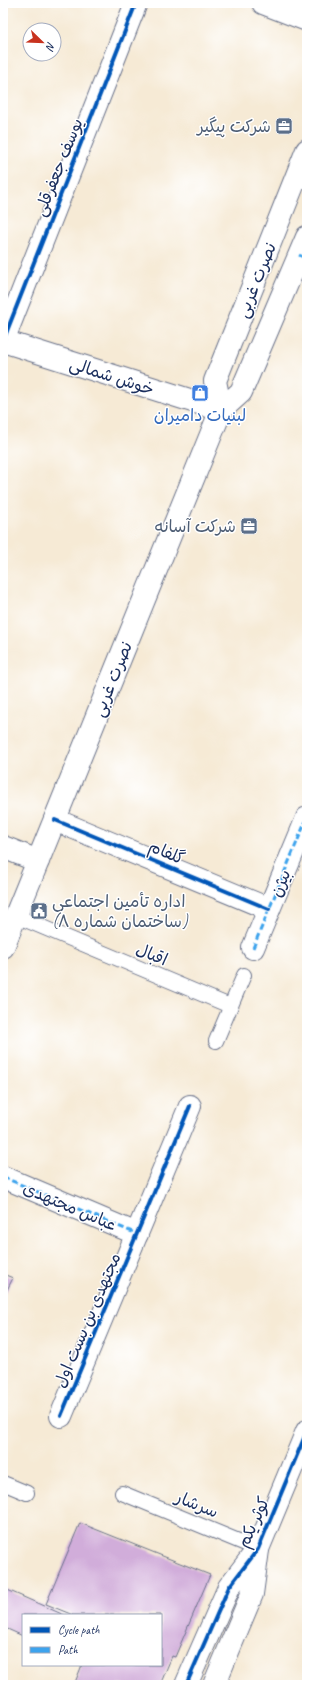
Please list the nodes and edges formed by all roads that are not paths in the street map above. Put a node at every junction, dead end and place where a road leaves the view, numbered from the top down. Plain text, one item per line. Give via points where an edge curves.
1 (136, 3) edge
2 (264, 3) edge
3 (307, 20) edge
4 (307, 150) edge
5 (304, 250) edge
6 (3, 341) edge
7 (221, 410) junction
8 (307, 818) edge
9 (55, 820) junction
10 (3, 847) edge
11 (38, 861) junction
12 (269, 909) junction
13 (16, 916) junction
14 (3, 947) edge
15 (253, 948) dead end
16 (244, 975) dead end
17 (230, 1006) junction
18 (216, 1041) dead end
19 (190, 1106) dead end
20 (3, 1177) edge
21 (137, 1234) junction
22 (61, 1416) dead end
23 (304, 1444) edge
24 (3, 1483) edge
25 (122, 1492) dead end
26 (27, 1493) dead end
27 (258, 1549) junction
28 (186, 1685) edge
29 (214, 1685) edge

1 - 6 street, یوسف جعفرقلی
2 - 3 street
4 - 7 street, نصرت غربی via 215,381
5 - 7 street, نصرت غربی via 241,392
6 - 7 street, خوش شمالی
7 - 9 street, نصرت غربی
8 - 12 street, بیژن
9 - 11 street, نصرت غربی
9 - 12 street, گلفام
10 - 11 street
11 - 13 street, نصرت غربی
12 - 15 street, بیژن
13 - 14 street, نصرت غربی
13 - 17 lane, اقبال
16 - 17 lane
17 - 18 lane
19 - 21 street, مجتهدی بن بست اول
20 - 21 street, عباس مجتهدی
21 - 22 street, مجتهدی بن بست اول
23 - 27 street, کوثر یکم
24 - 26 lane
25 - 27 lane, سرشار
27 - 28 street, کوثر یکم via 229,1587
27 - 29 street via 252,1594

